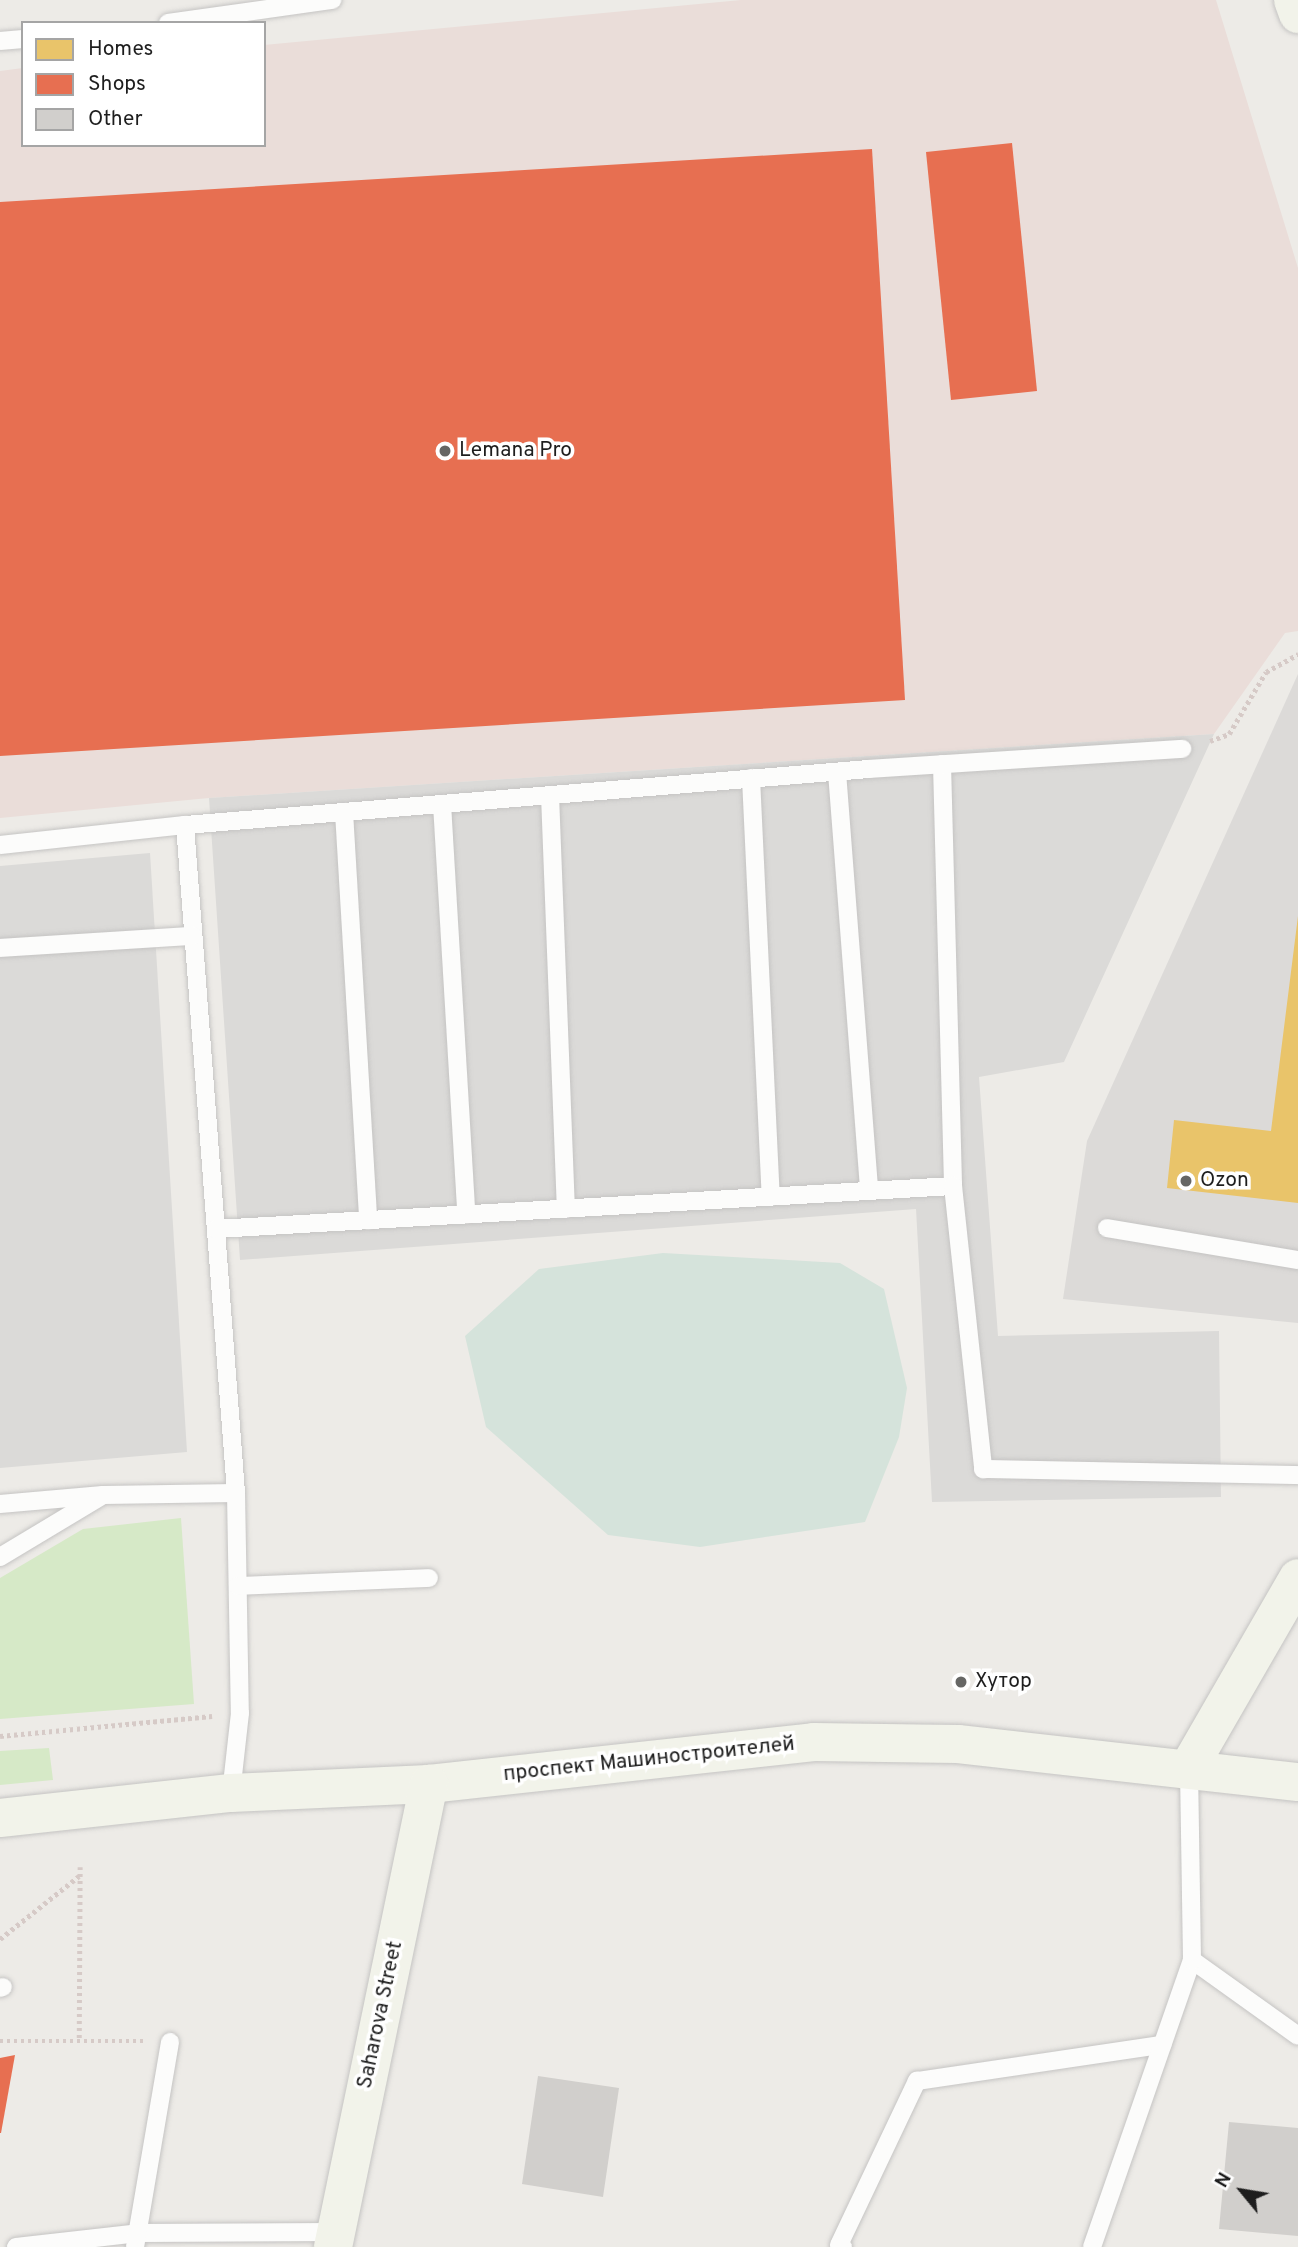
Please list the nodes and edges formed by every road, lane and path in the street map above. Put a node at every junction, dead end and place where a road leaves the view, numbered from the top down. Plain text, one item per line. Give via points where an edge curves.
1 (332, 0) edge
2 (1293, 0) edge
3 (1298, 14) edge
4 (182, 21) edge
5 (21, 39) edge
6 (0, 41) edge
7 (1298, 654) edge
8 (1182, 749) joint
9 (942, 764) junction
10 (837, 772) junction
11 (751, 778) junction
12 (550, 795) junction
13 (442, 804) junction
14 (344, 812) junction
15 (185, 825) junction
16 (0, 845) edge
17 (193, 936) junction
18 (0, 948) edge
19 (953, 1186) junction
20 (869, 1191) junction
21 (771, 1197) junction
22 (566, 1209) junction
23 (466, 1214) junction
24 (368, 1220) junction
25 (1107, 1228) dead end
26 (216, 1229) junction
27 (1298, 1260) edge
28 (1298, 1475) edge
29 (236, 1493) junction
30 (103, 1495) junction
31 (0, 1504) edge
32 (0, 1557) edge
33 (429, 1578) dead end
34 (1298, 1578) edge
35 (238, 1586) junction
36 (240, 1713) junction
37 (0, 1736) edge
38 (1189, 1767) junction
39 (1298, 1782) edge
40 (429, 1784) junction
41 (231, 1793) junction
42 (0, 1818) edge
43 (80, 1867) dead end
44 (80, 1876) junction
45 (0, 1939) edge
46 (1192, 1959) junction
47 (1298, 2036) edge
48 (79, 2038) junction
49 (0, 2041) edge
50 (170, 2042) joint
51 (1162, 2045) junction
52 (334, 2239) edge
53 (136, 2240) edge
54 (16, 2247) edge
55 (844, 2247) edge
56 (1092, 2247) edge

1 - 4 lane
2 - 3 street
5 - 6 lane
7 - 8 path via 1266,672 1230,734
8 - 9 lane
9 - 10 lane
9 - 19 lane
10 - 11 lane
10 - 20 lane
11 - 12 lane
11 - 21 lane
12 - 13 lane
12 - 22 lane
13 - 14 lane
13 - 23 lane
14 - 15 lane
14 - 24 lane
15 - 16 lane
15 - 17 lane
17 - 18 lane
17 - 26 lane
19 - 20 lane
19 - 28 lane via 983,1469
20 - 21 lane
21 - 22 lane
22 - 23 lane
23 - 24 lane
24 - 26 lane
25 - 27 lane
26 - 29 lane
29 - 30 lane
29 - 35 lane
30 - 31 lane
30 - 32 lane
33 - 35 lane
34 - 38 street
35 - 36 lane
36 - 37 path
36 - 41 lane
38 - 39 street, проспект Машиностроителей
38 - 40 street, проспект Машиностроителей via 958,1744 814,1742
38 - 46 lane
40 - 41 street, проспект Машиностроителей
40 - 52 street, Saharova Street
41 - 42 street, проспект Машиностроителей
43 - 44 path
44 - 45 path
44 - 48 path
46 - 47 lane
46 - 51 lane
48 - 49 path
48 - 50 path
50 - 53 lane
51 - 55 lane via 917,2081 839,2245
51 - 56 lane
52 - 53 lane
53 - 54 lane

